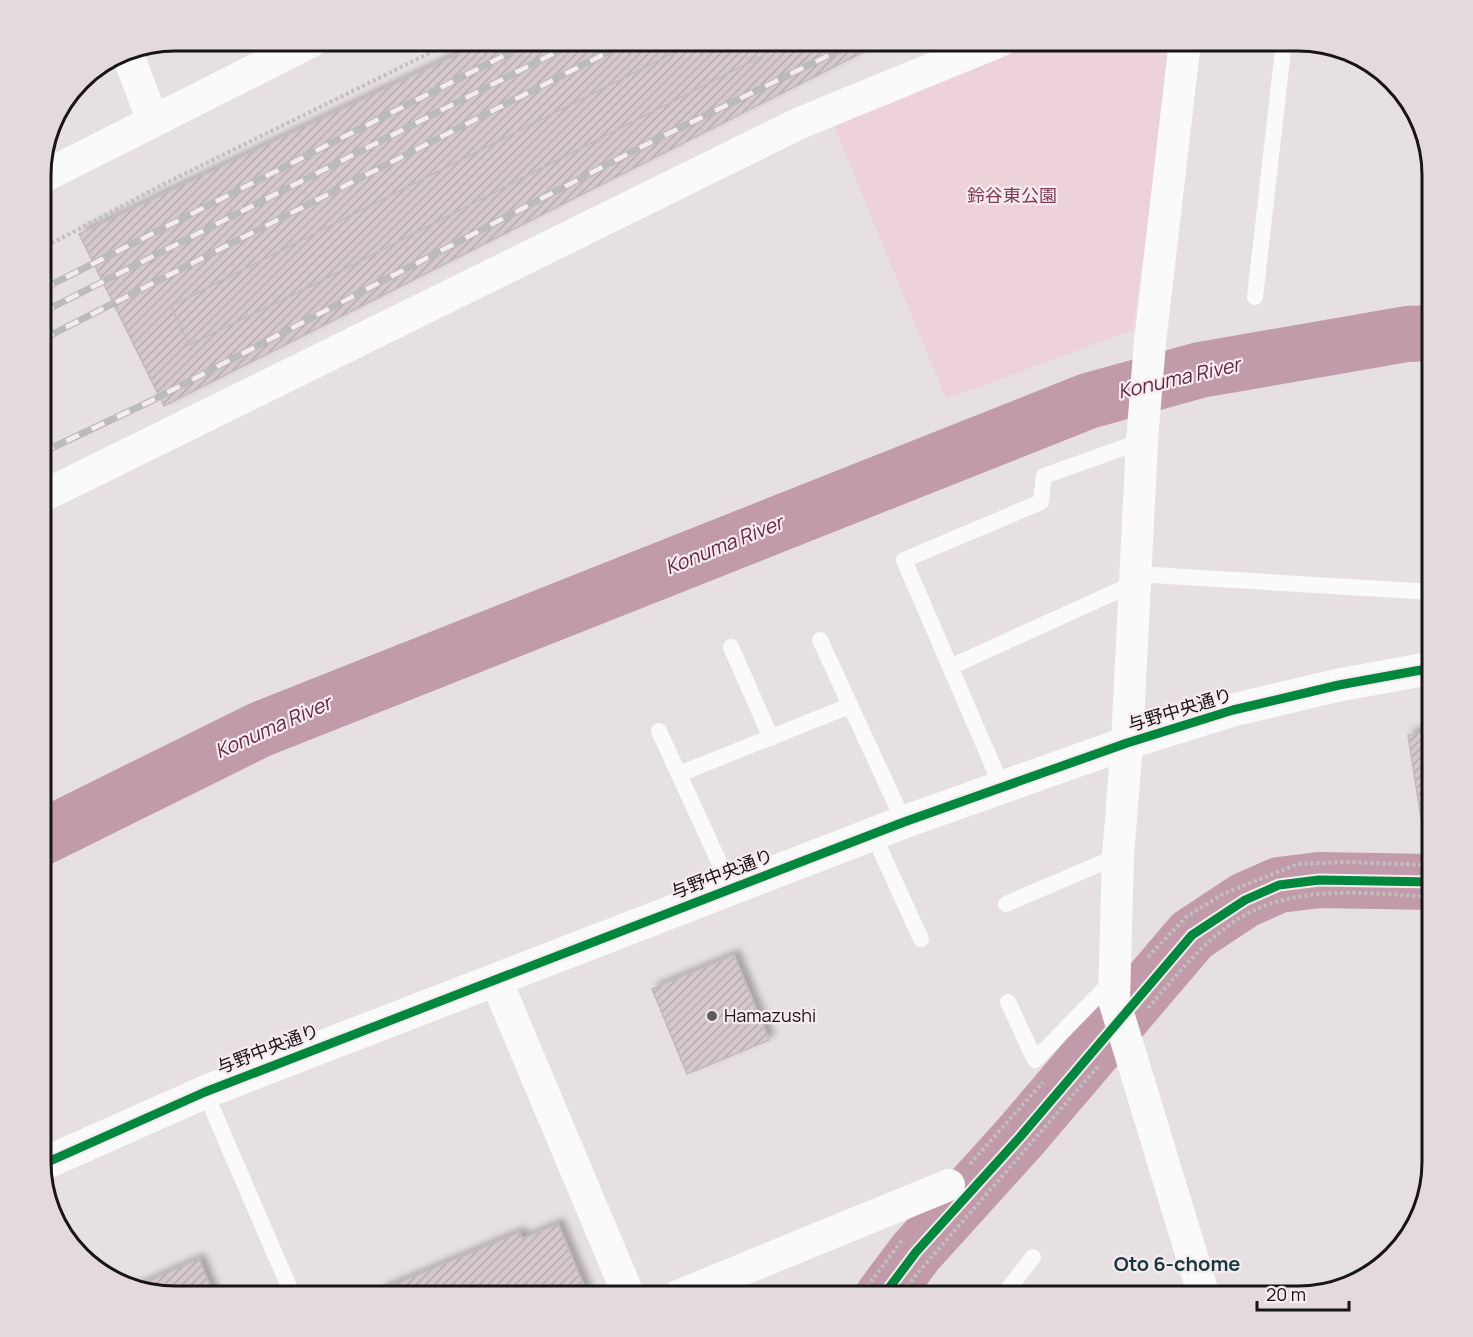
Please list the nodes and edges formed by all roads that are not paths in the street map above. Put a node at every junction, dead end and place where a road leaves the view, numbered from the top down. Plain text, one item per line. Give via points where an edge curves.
1 (290, 51) edge
2 (973, 51) edge
3 (1184, 51) edge
4 (1283, 51) edge
5 (130, 60) edge
6 (153, 120) junction
7 (51, 173) edge
8 (1255, 297) dead end
9 (1143, 432) junction
10 (51, 492) edge
11 (1134, 579) junction
12 (1422, 592) edge
13 (820, 640) dead end
14 (731, 647) dead end
15 (950, 667) junction
16 (1422, 670) edge
17 (849, 706) junction
18 (659, 731) dead end
19 (771, 738) junction
20 (1127, 743) junction
21 (679, 774) junction
22 (1002, 787) junction
23 (904, 822) junction
24 (873, 834) junction
25 (1118, 856) junction
26 (731, 888) junction
27 (1006, 904) dead end
28 (921, 939) dead end
29 (496, 980) junction
30 (1008, 1002) dead end
31 (1119, 1010) junction
32 (205, 1092) junction
33 (51, 1161) edge
34 (949, 1185) road end
35 (1033, 1257) dead end
36 (289, 1286) edge
37 (625, 1286) edge
38 (702, 1286) edge
39 (1011, 1286) edge
40 (1201, 1286) edge

1 - 6 street
2 - 10 street via 800,123
3 - 9 street
4 - 8 lane
5 - 6 street
6 - 7 street
9 - 11 street
9 - 15 lane via 1044,476 1041,502 904,560
11 - 12 lane
11 - 15 lane
11 - 20 street
13 - 17 lane
14 - 19 lane
15 - 22 lane
16 - 20 street, 与野中央通り via 1233,710
17 - 19 lane
17 - 23 lane
18 - 21 lane
19 - 21 lane
20 - 22 street, 与野中央通り
20 - 25 street
21 - 26 lane
22 - 23 street, 与野中央通り
23 - 24 street, 与野中央通り
24 - 26 street, 与野中央通り
24 - 28 lane
25 - 27 lane
25 - 31 street
26 - 29 street, 与野中央通り
29 - 32 street, 与野中央通り
29 - 37 street
30 - 31 lane via 1035,1060
31 - 40 street
32 - 33 street, 与野中央通り
32 - 36 lane
34 - 38 street
35 - 39 lane

